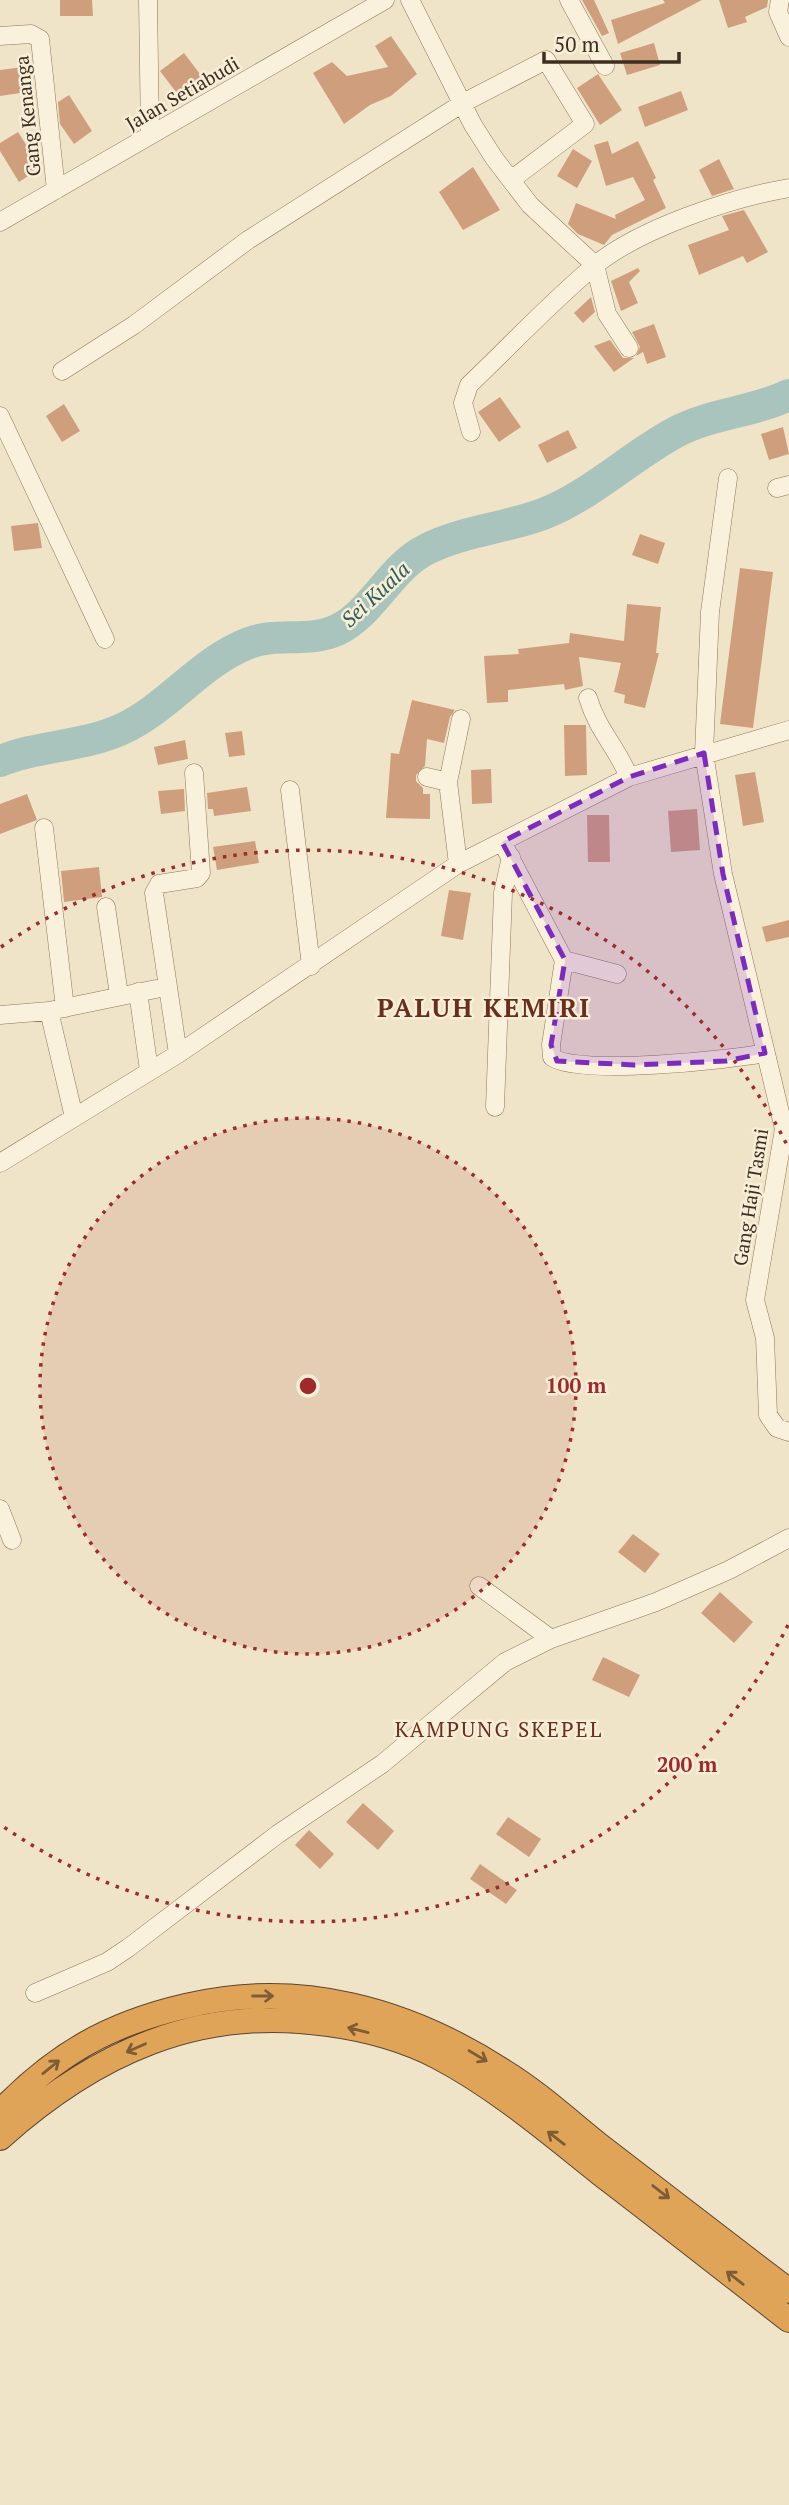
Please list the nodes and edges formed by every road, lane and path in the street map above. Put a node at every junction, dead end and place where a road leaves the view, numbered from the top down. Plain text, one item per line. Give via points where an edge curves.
1 (148, 0) edge
2 (385, 0) edge
3 (410, 0) edge
4 (569, 0) edge
5 (780, 0) edge
6 (0, 36) edge
7 (789, 37) edge
8 (605, 66) dead end
9 (463, 103) junction
10 (150, 135) junction
11 (510, 180) junction
12 (789, 188) edge
13 (56, 190) junction
14 (0, 222) edge
15 (594, 265) junction
16 (629, 348) dead end
17 (62, 371) dead end
18 (0, 416) edge
19 (471, 432) dead end
20 (728, 478) dead end
21 (105, 639) dead end
22 (588, 698) dead end
23 (461, 719) dead end
24 (789, 730) edge
25 (704, 753) junction
26 (194, 773) dead end
27 (427, 777) dead end
28 (629, 777) junction
29 (448, 782) junction
30 (290, 790) dead end
31 (44, 828) dead end
32 (506, 850) junction
33 (458, 864) junction
34 (106, 907) dead end
35 (564, 960) junction
36 (311, 966) junction
37 (617, 974) dead end
38 (156, 989) dead end
39 (138, 992) junction
40 (119, 995) junction
41 (57, 1009) junction
42 (0, 1015) edge
43 (765, 1053) junction
44 (178, 1054) junction
45 (149, 1069) junction
46 (782, 1077) edge
47 (495, 1107) dead end
48 (74, 1117) junction
49 (0, 1163) edge
50 (789, 1432) edge
51 (0, 1509) edge
52 (789, 1538) edge
53 (12, 1540) dead end
54 (479, 1586) dead end
55 (551, 1639) junction
56 (35, 1993) dead end
57 (0, 2112) edge
58 (0, 2138) edge
59 (789, 2291) edge
60 (789, 2320) edge

1 - 10 street
2 - 10 street, Jalan Setiabudi
3 - 9 street
4 - 8 street
5 - 7 street via 778,12
6 - 13 street, Gang Kenanga via 31,34 40,39
9 - 11 street
9 - 11 street via 540,61 549,61 585,124
9 - 17 street via 248,240 134,325
10 - 13 street, Jalan Setiabudi
11 - 15 street
12 - 15 street via 744,197 679,221
13 - 14 street, Jalan Setiabudi
15 - 16 street via 607,314
15 - 19 street via 469,385 463,403
18 - 21 street
20 - 25 street, Gang Haji Tasmi via 710,611
22 - 28 street via 596,724 617,750
23 - 29 street
24 - 25 street
25 - 28 street
25 - 43 street, Gang Haji Tasmi via 723,874
26 - 44 street via 201,873 197,878 159,884 154,893
27 - 29 street
28 - 32 street
29 - 33 street
30 - 36 street
31 - 41 street
32 - 33 street
32 - 35 street
32 - 47 street
33 - 36 street
34 - 40 street
35 - 37 street
35 - 43 street via 551,1045 552,1057 558,1061 726,1061
36 - 44 street
38 - 39 street
39 - 40 street
39 - 45 street
40 - 41 street
41 - 42 street
41 - 48 street
43 - 46 street, Gang Haji Tasmi
44 - 45 street
45 - 48 street
46 - 50 street, Gang Haji Tasmi via 784,1129 755,1300 766,1352 768,1415 777,1428
48 - 49 street
51 - 53 street
52 - 55 street via 656,1602
54 - 55 street
55 - 56 street via 505,1662 382,1764 278,1834 128,1948
57 -> 59 highway via 70,2052 98,2034 149,2014 251,1996 307,1996 352,2003 443,2036 505,2072
60 -> 58 highway via 495,2091 436,2057 348,2027 303,2020 244,2019 157,2039 106,2061 42,2100

